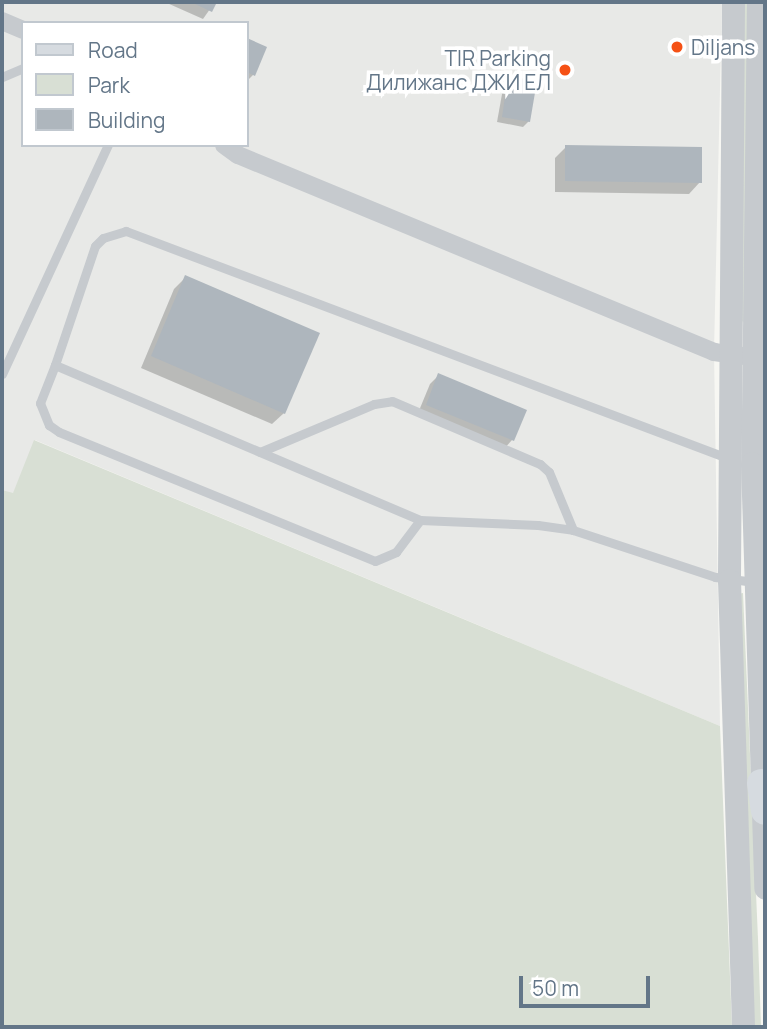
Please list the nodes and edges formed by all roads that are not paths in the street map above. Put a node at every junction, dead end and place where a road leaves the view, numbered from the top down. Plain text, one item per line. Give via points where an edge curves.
1 (733, 2) edge
2 (758, 2) edge
3 (2, 21) edge
4 (21, 29) edge
5 (21, 69) edge
6 (2, 77) edge
7 (107, 147) edge
8 (227, 147) edge
9 (728, 355) junction
10 (753, 357) junction
11 (55, 365) junction
12 (2, 374) edge
13 (260, 452) junction
14 (729, 459) junction
15 (752, 463) junction
16 (420, 520) junction
17 (573, 530) junction
18 (729, 580) junction
19 (755, 582) junction
20 (761, 783) junction
21 (765, 811) edge
22 (765, 888) edge
23 (743, 1027) edge

1 - 9 street
2 - 10 street
3 - 4 street
5 - 6 lane
7 - 12 lane
8 - 9 street
9 - 10 street
9 - 14 street
10 - 15 street
11 - 13 lane
11 - 14 lane via 95,246 103,238 126,231
11 - 16 lane via 40,403 49,425 59,432 376,561 396,552
13 - 16 lane
13 - 17 lane via 374,404 392,401 540,464 549,472
14 - 15 lane
14 - 18 street
15 - 19 street
16 - 17 lane
17 - 18 lane
18 - 19 lane
18 - 23 street
19 - 20 street
20 - 21 main road
20 - 22 street

